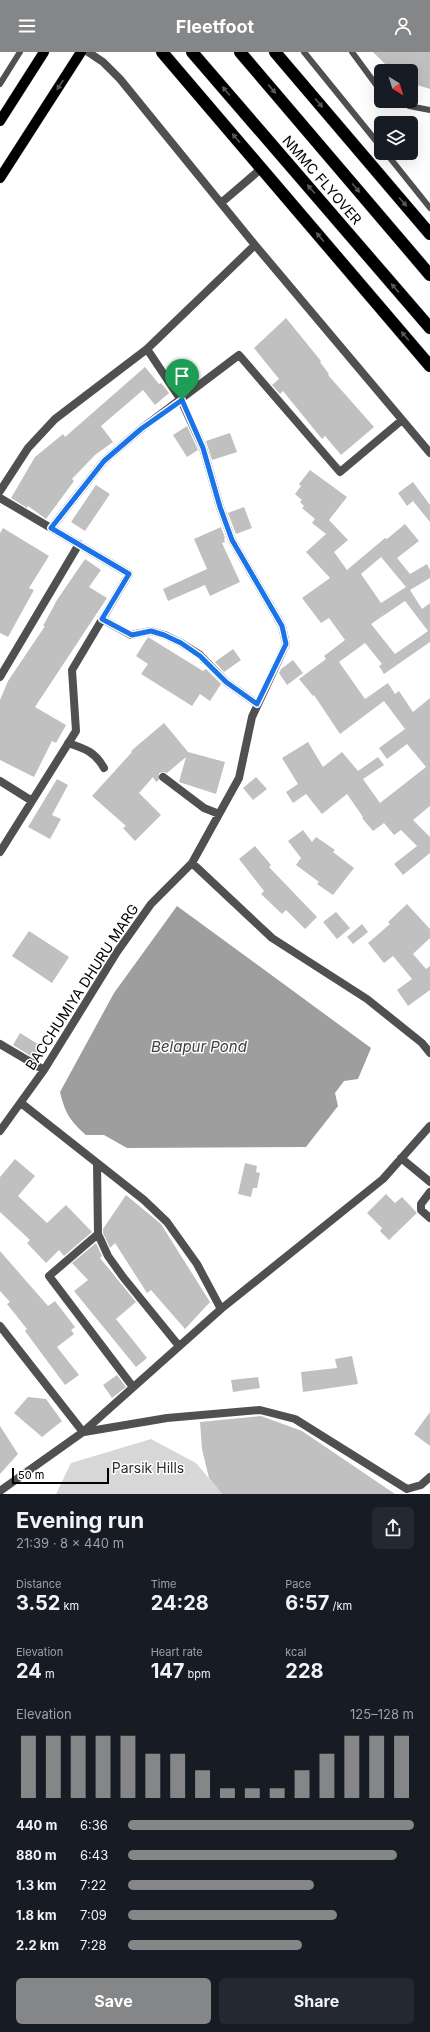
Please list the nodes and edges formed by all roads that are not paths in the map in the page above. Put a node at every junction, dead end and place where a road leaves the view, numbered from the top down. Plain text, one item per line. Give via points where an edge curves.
1 (20, 52) edge
2 (44, 52) edge
3 (81, 52) edge
4 (88, 52) edge
5 (162, 52) edge
6 (192, 52) edge
7 (275, 52) edge
8 (304, 52) edge
9 (352, 52) edge
10 (243, 56) edge
11 (374, 82) edge
12 (0, 84) edge
13 (418, 108) edge
14 (430, 110) edge
15 (0, 121) edge
16 (374, 138) edge
17 (392, 160) edge
18 (262, 168) junction
19 (0, 178) edge
20 (221, 203) junction
21 (430, 208) edge
22 (430, 234) edge
23 (255, 245) junction
24 (430, 275) edge
25 (430, 328) edge
26 (147, 349) junction
27 (430, 366) edge
28 (182, 400) junction
29 (402, 420) junction
30 (430, 453) edge
31 (0, 491) edge
32 (0, 498) edge
33 (51, 528) junction
34 (79, 544) junction
35 (102, 619) junction
36 (0, 676) edge
37 (257, 704) junction
38 (68, 743) junction
39 (104, 768) dead end
40 (163, 777) dead end
41 (0, 781) edge
42 (32, 801) junction
43 (219, 814) junction
44 (0, 852) edge
45 (192, 864) junction
46 (0, 1044) edge
47 (430, 1053) edge
48 (44, 1070) junction
49 (21, 1103) junction
50 (430, 1126) edge
51 (0, 1131) edge
52 (401, 1158) junction
53 (97, 1164) junction
54 (430, 1182) edge
55 (430, 1192) edge
56 (430, 1218) edge
57 (98, 1234) junction
58 (221, 1308) junction
59 (0, 1326) edge
60 (179, 1346) junction
61 (133, 1388) junction
62 (83, 1432) junction
63 (430, 1476) edge
64 (0, 1492) edge

1 - 12 lane
2 - 15 main road
3 -> 19 main road
4 - 20 street via 103,62 120,79
18 -> 5 highway
25 -> 6 highway, NMMC FLYOVER
7 -> 22 highway
8 - 16 lane
9 - 11 lane
10 -> 24 highway, NMMC FLYOVER
13 - 14 lane
17 - 21 lane
18 - 20 street
27 -> 18 highway
20 - 23 street
23 - 26 street
23 - 29 street
26 - 28 street, BACCHUMIYA DHURU MARG
26 - 31 street via 55,419 28,448
28 - 29 street via 239,355 340,472
28 - 33 street via 141,429 104,461
28 - 37 street, BACCHUMIYA DHURU MARG via 203,448 232,540 282,626 286,644
29 - 30 street
32 - 33 street
33 - 34 street
34 - 35 street via 129,574
34 - 36 street
35 - 37 street via 132,635 151,631 181,643 200,656 226,682
35 - 38 street via 72,670 76,731
37 - 43 street, BACCHUMIYA DHURU MARG via 252,716 239,778
38 - 39 street via 98,757
38 - 42 street
40 - 43 street via 204,808
41 - 42 street
42 - 44 street
43 - 45 street, BACCHUMIYA DHURU MARG
45 - 47 street via 272,938 367,999 422,1043
45 - 48 street, BACCHUMIYA DHURU MARG via 151,904 116,952
46 - 48 street
48 - 49 street, BACCHUMIYA DHURU MARG
49 - 51 street, BACCHUMIYA DHURU MARG
49 - 53 street
50 - 52 street
52 - 54 street
52 - 58 street via 383,1179
53 - 57 street
53 - 58 street via 144,1200 167,1222 197,1264
55 - 56 street via 421,1204 421,1210
57 - 60 street via 108,1256 123,1277
57 - 61 street via 49,1276
58 - 60 street
59 - 62 street
60 - 61 street
61 - 62 street
62 - 63 street via 167,1418 260,1410 295,1419 406,1489 421,1486
62 - 64 street

